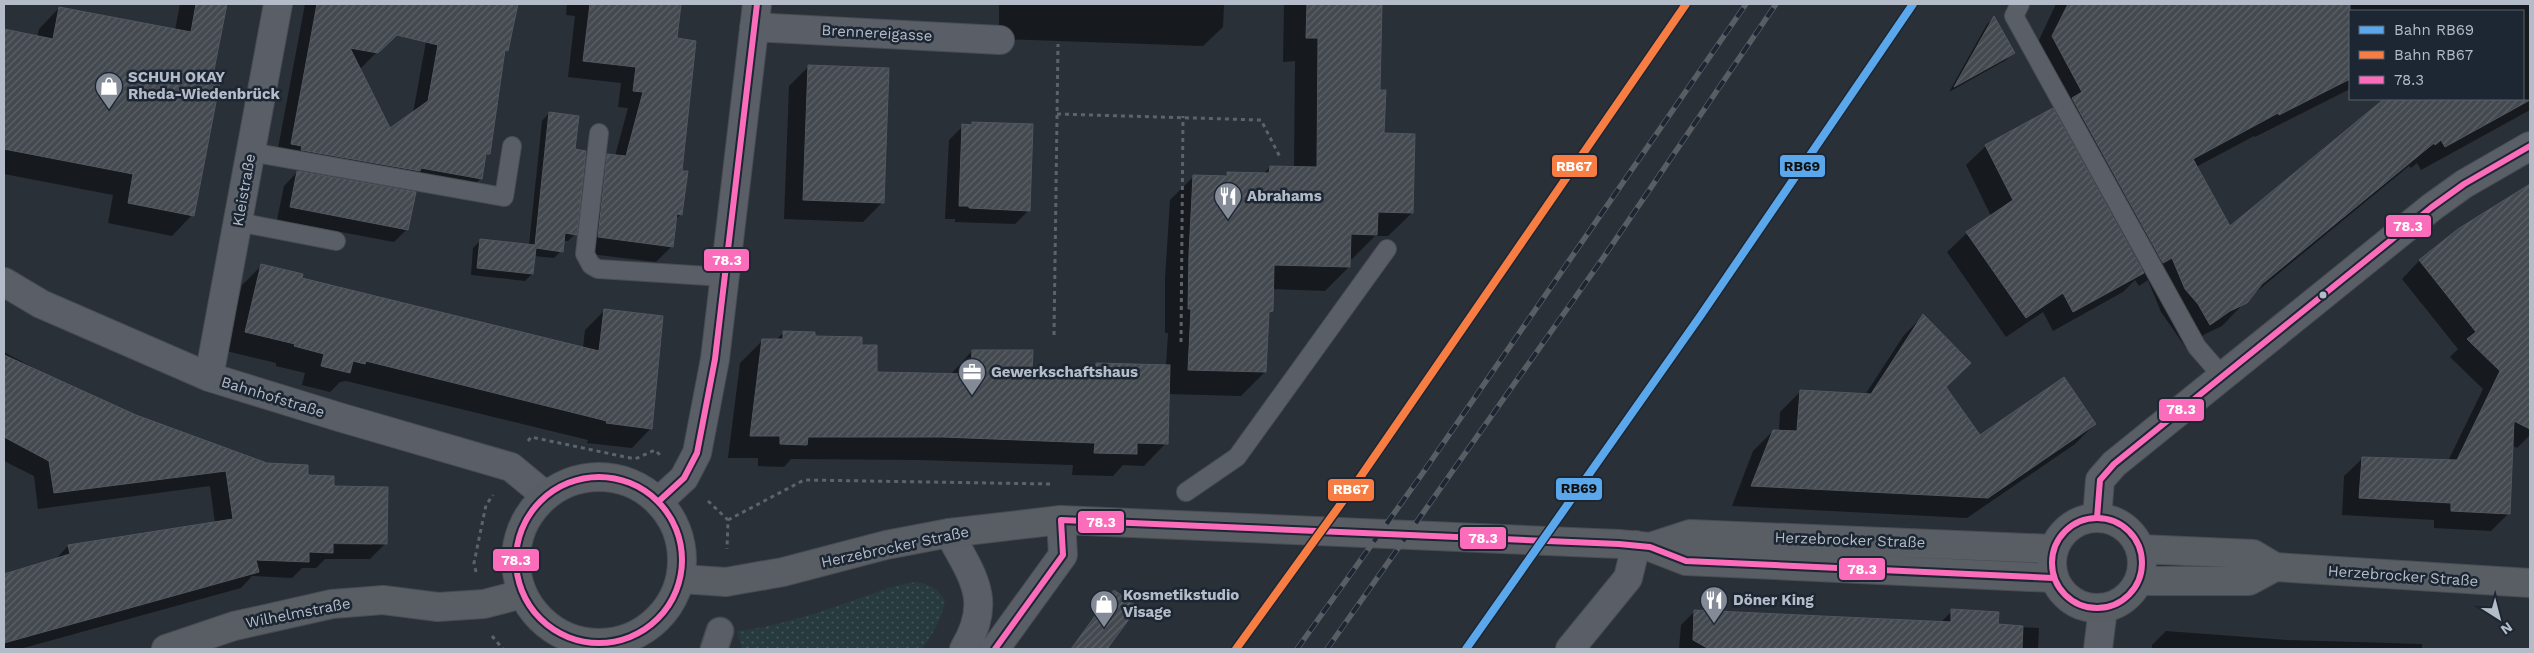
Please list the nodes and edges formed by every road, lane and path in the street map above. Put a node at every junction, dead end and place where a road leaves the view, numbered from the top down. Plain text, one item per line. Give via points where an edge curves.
1 (278, 4) edge
2 (2020, 4) edge
3 (755, 15) edge
4 (1000, 40) dead end
5 (1058, 44) dead end
6 (1057, 114) junction
7 (1183, 116) junction
8 (599, 133) dead end
9 (512, 146) dead end
10 (2530, 146) edge
11 (251, 152) junction
12 (1280, 157) dead end
13 (238, 222) junction
14 (336, 241) dead end
15 (1387, 249) dead end
16 (724, 277) junction
17 (4, 282) edge
18 (1054, 335) dead end
19 (1180, 342) dead end
20 (2223, 376) junction
21 (209, 377) junction
22 (655, 450) dead end
23 (511, 467) junction
24 (1052, 484) dead end
25 (1186, 492) dead end
26 (546, 496) junction
27 (659, 502) junction
28 (2098, 518) junction
29 (728, 520) dead end
30 (1061, 520) junction
31 (949, 533) junction
32 (1643, 546) junction
33 (2054, 548) junction
34 (2140, 549) junction
35 (2275, 567) junction
36 (2054, 578) junction
37 (681, 579) junction
38 (2138, 581) junction
39 (2530, 584) edge
40 (522, 594) junction
41 (484, 604) junction
42 (2103, 608) junction
43 (607, 647) edge
44 (166, 649) edge
45 (503, 649) edge
46 (964, 649) edge
47 (995, 649) edge
48 (1570, 649) edge
49 (2098, 649) edge

1 - 11 street, Kleistraße
2 - 20 lane via 2014,16 2197,347
3 - 4 street, Brennereigasse
3 - 16 street
5 - 6 path
6 - 7 path
6 - 18 path
7 - 12 path via 1261,120
7 - 19 path
8 - 16 lane via 585,254 591,265 598,269
9 - 11 lane via 504,197
10 - 20 street via 2464,184 2432,207
11 - 13 street, Kleistraße
13 - 14 lane
13 - 21 street, Kleistraße
15 - 25 lane via 1237,457
16 - 27 street via 715,358 697,453 684,478
17 - 21 street, Bahnhofstraße via 41,304
20 - 28 street via 2114,464 2100,480
21 - 23 street, Bahnhofstraße
22 - 23 path via 635,459 531,437
23 - 26 street, Bahnhofstraße
23 - 41 path via 486,505 474,563
24 - 29 path via 804,480
26 - 27 main road via 567,483 591,477 616,478 639,487
26 - 40 main road via 528,516 518,541 515,568
27 - 37 main road via 675,524 683,551
28 - 33 main road via 2079,521 2063,532
28 - 34 main road via 2116,522 2130,533
30 - 31 main road, Herzebrocker Straße
30 - 32 main road, Herzebrocker Straße
30 - 47 street via 1063,555
31 - 37 main road, Herzebrocker Straße via 726,582
31 - 46 street via 974,579 980,608 975,632
32 - 33 main road, Herzebrocker Straße via 1690,534
32 - 36 main road, Herzebrocker Straße via 1686,561
32 - 48 street via 1628,578
33 - 36 main road via 2051,564
34 - 35 main road, Herzebrocker Straße via 2253,554
34 - 38 main road via 2142,565
35 - 38 main road via 2249,580
35 - 39 main road, Herzebrocker Straße
36 - 42 main road via 2065,596 2082,607
37 - 43 main road via 666,611 640,634
38 - 42 main road via 2130,594
40 - 41 main road, Wilhelmstraße
40 - 43 main road via 536,616 556,633
41 - 44 main road, Wilhelmstraße via 438,607 383,600 332,604 234,626
41 - 45 path via 492,638
42 - 49 street

